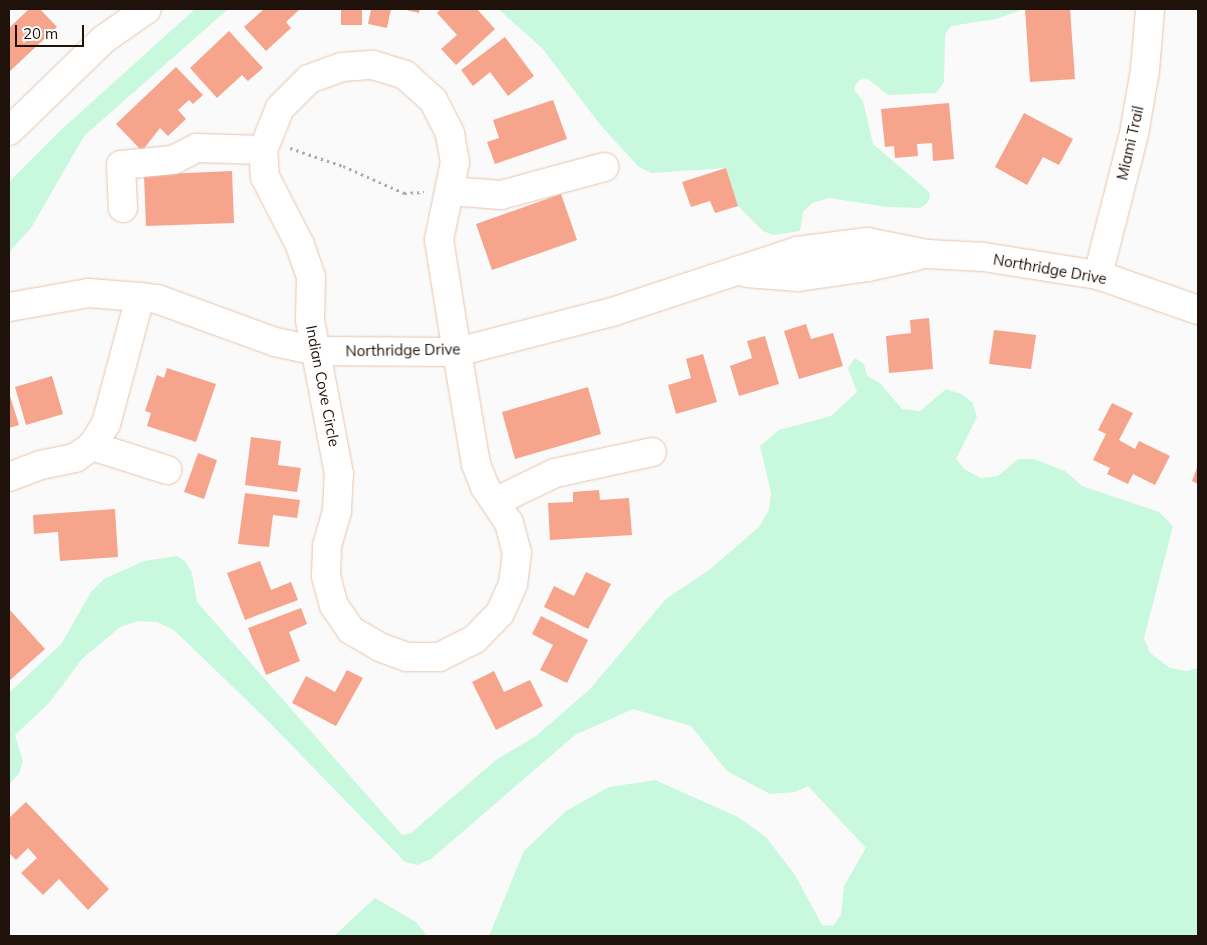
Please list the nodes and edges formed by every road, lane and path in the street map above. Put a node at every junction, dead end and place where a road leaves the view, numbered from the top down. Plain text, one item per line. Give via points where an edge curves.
1 (147, 9) edge
2 (1150, 9) edge
3 (9, 131) edge
4 (265, 143) junction
5 (604, 167) dead end
6 (450, 191) junction
7 (123, 208) dead end
8 (1098, 275) junction
9 (140, 298) junction
10 (9, 307) edge
11 (1198, 310) edge
12 (316, 351) junction
13 (457, 352) junction
14 (92, 446) junction
15 (652, 452) dead end
16 (167, 470) dead end
17 (9, 477) edge
18 (497, 501) junction

1 - 3 street via 104,39
2 - 8 street, Miami Trail via 1145,70 1134,134
4 - 6 path via 404,194
4 - 6 street, Indian Cove Circle via 280,108 309,79 342,67 374,65 406,75 433,100 450,134 455,162
4 - 7 street via 197,148 173,160 121,165
4 - 12 street, Indian Cove Circle via 265,177 300,244 311,276 310,320
5 - 6 street via 500,195
6 - 13 street, Indian Cove Circle via 442,213 439,240
8 - 11 street, Northridge Drive
8 - 13 street, Northridge Drive via 984,257 927,254 867,242 797,251 615,311
9 - 10 street, Northridge Drive via 89,293
9 - 12 street, Northridge Drive via 166,302 275,342
9 - 14 street via 106,424
12 - 13 street, Northridge Drive
12 - 18 street, Indian Cove Circle via 339,474 338,510 327,546 326,576 334,606 351,630 380,647 407,657 439,657 475,639 500,613 513,584 517,552
13 - 18 street, Indian Cove Circle via 476,464 485,486
14 - 16 street
14 - 17 street via 74,458 41,465
15 - 18 street via 555,473

